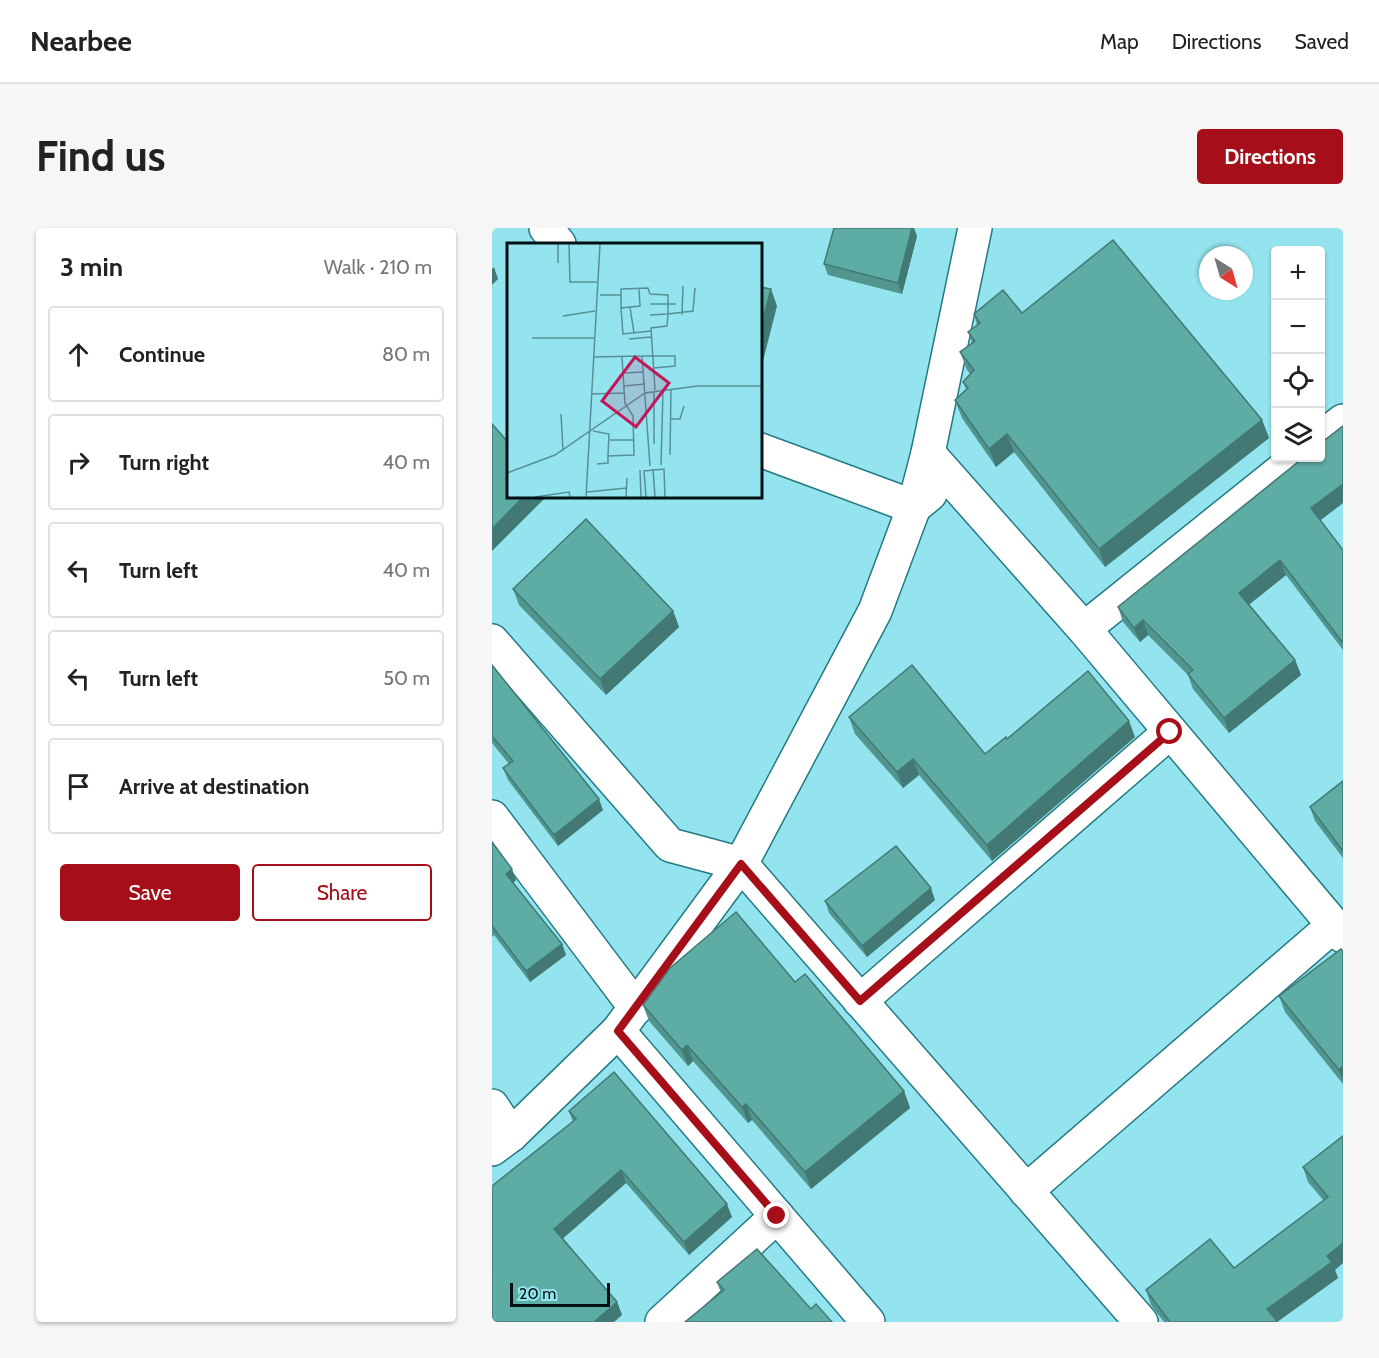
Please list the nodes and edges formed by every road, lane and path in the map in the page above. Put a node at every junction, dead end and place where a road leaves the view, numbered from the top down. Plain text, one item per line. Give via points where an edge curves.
1 (546, 228) edge
2 (975, 228) edge
3 (558, 243) edge
4 (1343, 421) edge
5 (1325, 435) edge
6 (762, 451) edge
7 (928, 453) junction
8 (1292, 462) edge
9 (950, 478) junction
10 (914, 507) junction
11 (1084, 629) junction
12 (492, 641) edge
13 (1170, 732) junction
14 (492, 817) edge
15 (741, 864) junction
16 (1338, 930) edge
17 (860, 1001) junction
18 (627, 1020) junction
19 (492, 1106) edge
20 (502, 1142) edge
21 (1026, 1191) junction
22 (777, 1216) junction
23 (662, 1322) edge
24 (868, 1322) edge
25 (1141, 1322) edge

1 - 3 street
2 - 7 street
4 - 5 street
6 - 10 street
7 - 9 street
7 - 10 street
8 - 11 street
9 - 10 street
9 - 11 street
10 - 15 street via 875,610
11 - 13 street
12 - 15 street via 670,844
13 - 16 street
13 - 17 street
14 - 18 street
15 - 17 street
15 - 18 street
16 - 21 street
17 - 21 street
18 - 20 street
18 - 22 street
19 - 20 street
21 - 25 street
22 - 23 street
22 - 24 street

